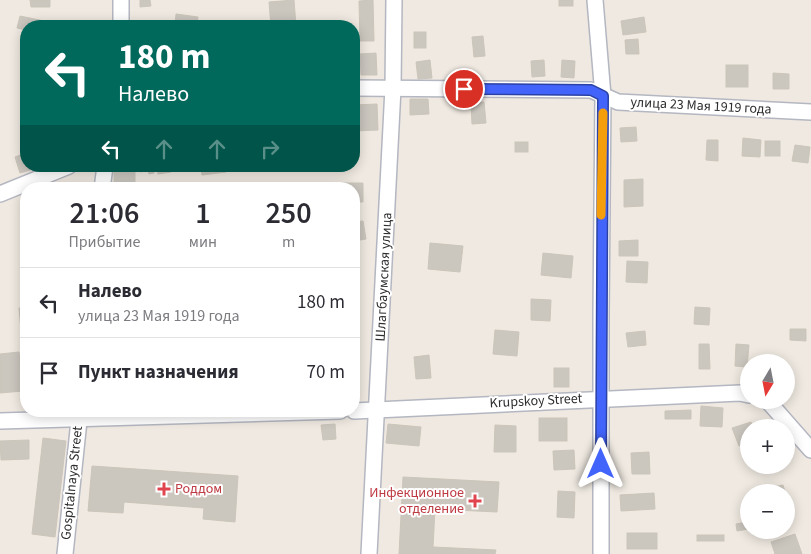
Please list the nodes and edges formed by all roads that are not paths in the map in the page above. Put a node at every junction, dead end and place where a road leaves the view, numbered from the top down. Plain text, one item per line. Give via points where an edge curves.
1 (121, 0) edge
2 (394, 0) edge
3 (595, 0) edge
4 (121, 20) edge
5 (360, 88) edge
6 (393, 88) junction
7 (603, 96) junction
8 (811, 112) edge
9 (53, 172) edge
10 (29, 182) edge
11 (20, 186) edge
12 (0, 194) edge
13 (740, 393) edge
14 (601, 398) junction
15 (775, 409) edge
16 (377, 410) junction
17 (360, 411) edge
18 (45, 417) edge
19 (79, 417) edge
20 (0, 421) edge
21 (811, 450) edge
22 (65, 554) edge
23 (369, 554) edge
24 (601, 554) edge

1 - 4 street
2 - 6 street, Шлагбаумская улица
3 - 7 street
5 - 6 street, улица 23 Мая 1919 года
6 - 7 street, улица 23 Мая 1919 года via 591,90
6 - 16 street, Шлагбаумская улица
7 - 8 street, улица 23 Мая 1919 года via 618,102
7 - 14 street
9 - 10 street
11 - 12 street
13 - 14 street, Krupskoy Street
14 - 16 street, Krupskoy Street
14 - 24 street
15 - 21 street
16 - 17 street, Krupskoy Street
16 - 23 street, Шлагбаумская улица
18 - 20 street
19 - 22 street, Gospitalnaya Street

